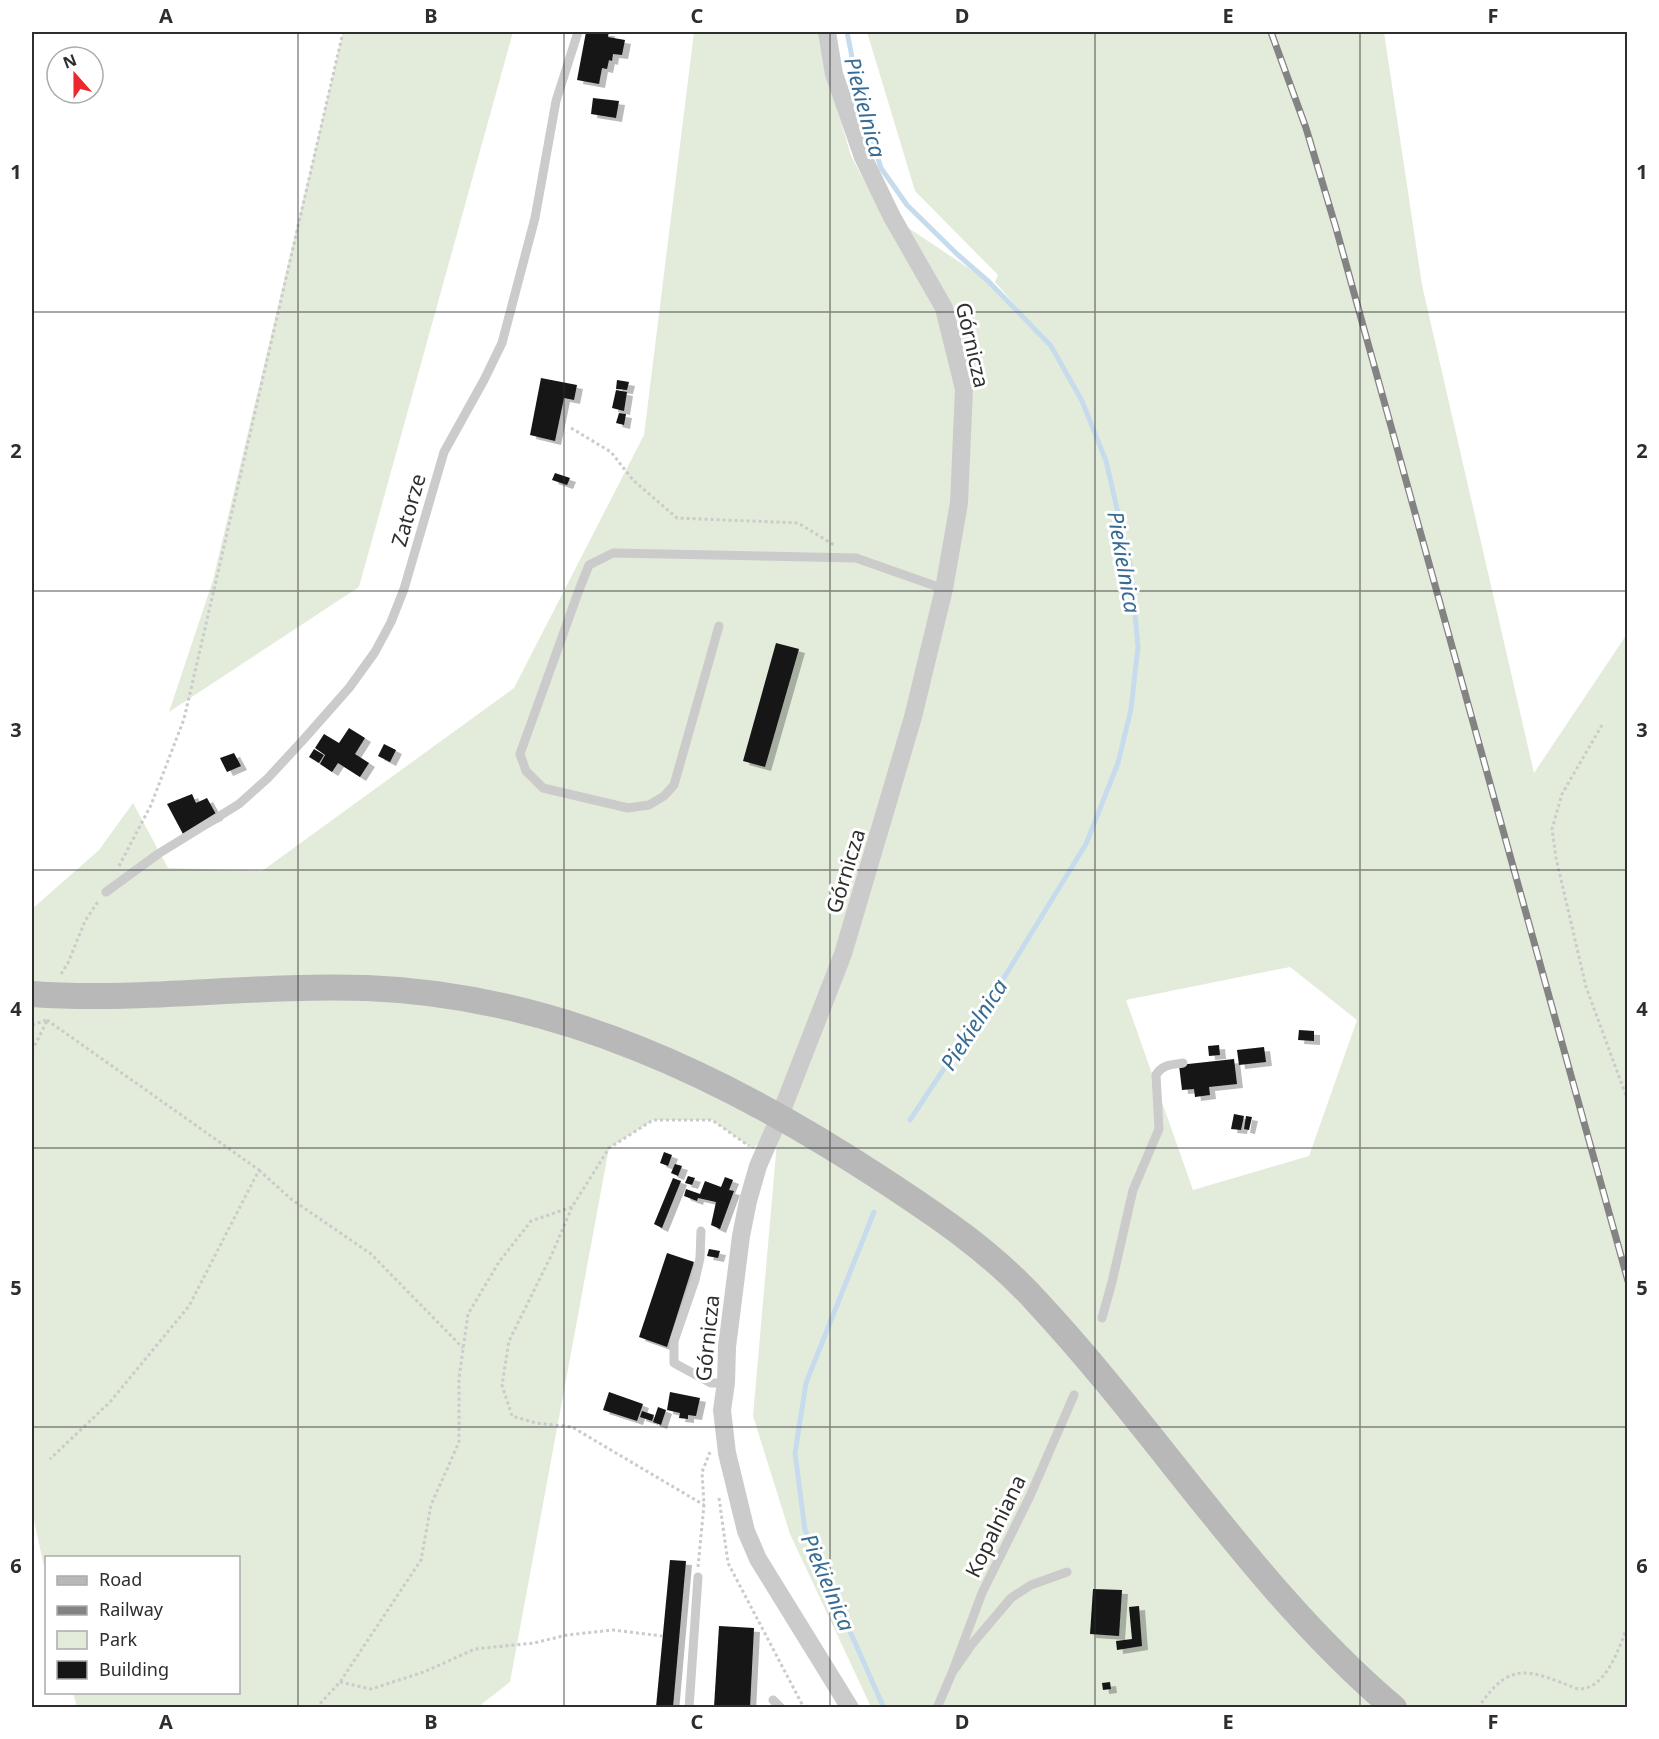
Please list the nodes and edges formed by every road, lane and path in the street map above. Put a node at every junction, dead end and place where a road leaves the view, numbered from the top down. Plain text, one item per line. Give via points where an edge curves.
1 (343, 32) edge
2 (578, 32) edge
3 (827, 32) edge
4 (571, 428) dead end
5 (856, 558) junction
6 (944, 589) junction
7 (719, 626) dead end
8 (1602, 725) dead end
9 (105, 892) junction
10 (68, 963) dead end
11 (32, 994) edge
12 (47, 1020) junction
13 (32, 1026) edge
14 (32, 1051) edge
15 (1183, 1063) dead end
16 (1628, 1101) edge
17 (779, 1118) junction
18 (753, 1149) dead end
19 (258, 1170) junction
20 (572, 1207) junction
21 (701, 1231) dead end
22 (1102, 1318) dead end
23 (463, 1348) junction
24 (726, 1383) junction
25 (1074, 1395) dead end
26 (714, 1442) dead end
27 (50, 1459) dead end
28 (704, 1505) junction
29 (1067, 1572) dead end
30 (698, 1577) joint
31 (1628, 1625) edge
32 (662, 1636) dead end
33 (952, 1673) junction
34 (340, 1682) junction
35 (773, 1700) dead end
36 (316, 1707) edge
37 (689, 1707) edge
38 (781, 1707) edge
39 (850, 1707) edge
40 (937, 1707) edge
41 (1394, 1707) edge
42 (1478, 1707) edge

1 - 9 path via 184,719 151,805
2 - 9 lane, Zatorze via 556,101 535,218 502,343 444,452 404,590 375,652 304,739 239,804
3 - 6 street, Górnicza via 834,74 863,157 944,309 964,389 959,503
4 - 5 path via 611,452 633,480 677,518 798,523
5 - 6 lane
5 - 7 lane via 613,552 589,565 520,754 526,771 543,788 628,808 649,805 664,796 674,785
6 - 17 street, Górnicza via 913,717 843,954
8 - 16 path via 1562,794 1552,829 1586,987
9 - 10 path via 86,921
11 - 17 main road via 116,996 300,987 370,988 482,1001 617,1038 687,1067
12 - 13 path
12 - 14 path
12 - 19 path
15 - 22 lane via 1165,1066 1156,1075 1159,1129 1133,1190
17 - 24 street, Górnicza via 758,1166 741,1236
17 - 41 main road via 839,1151 935,1214 1034,1298 1274,1587 1326,1645
18 - 20 path via 712,1119 653,1119 609,1148
19 - 23 path via 291,1199 371,1254
19 - 27 path via 189,1305 110,1402
20 - 23 path via 531,1221 498,1262 468,1314
20 - 28 path via 509,1341 502,1385 512,1416 572,1427
21 - 24 lane via 695,1280 674,1341 675,1363 711,1383
23 - 34 path via 459,1442 431,1505 421,1560
24 - 39 street, Górnicza via 722,1410 727,1453 746,1531 758,1559
25 - 33 lane, Kopalniana via 982,1593
26 - 28 path via 702,1472
28 - 30 path
29 - 33 lane, Kopalniana via 1030,1585 1011,1598
30 - 37 lane
31 - 42 path via 1609,1666 1591,1688 1578,1689 1536,1673 1522,1672 1498,1682
32 - 34 path via 613,1630 567,1635 474,1649 424,1672 372,1689
33 - 40 lane, Kopalniana
34 - 36 path
35 - 38 lane

